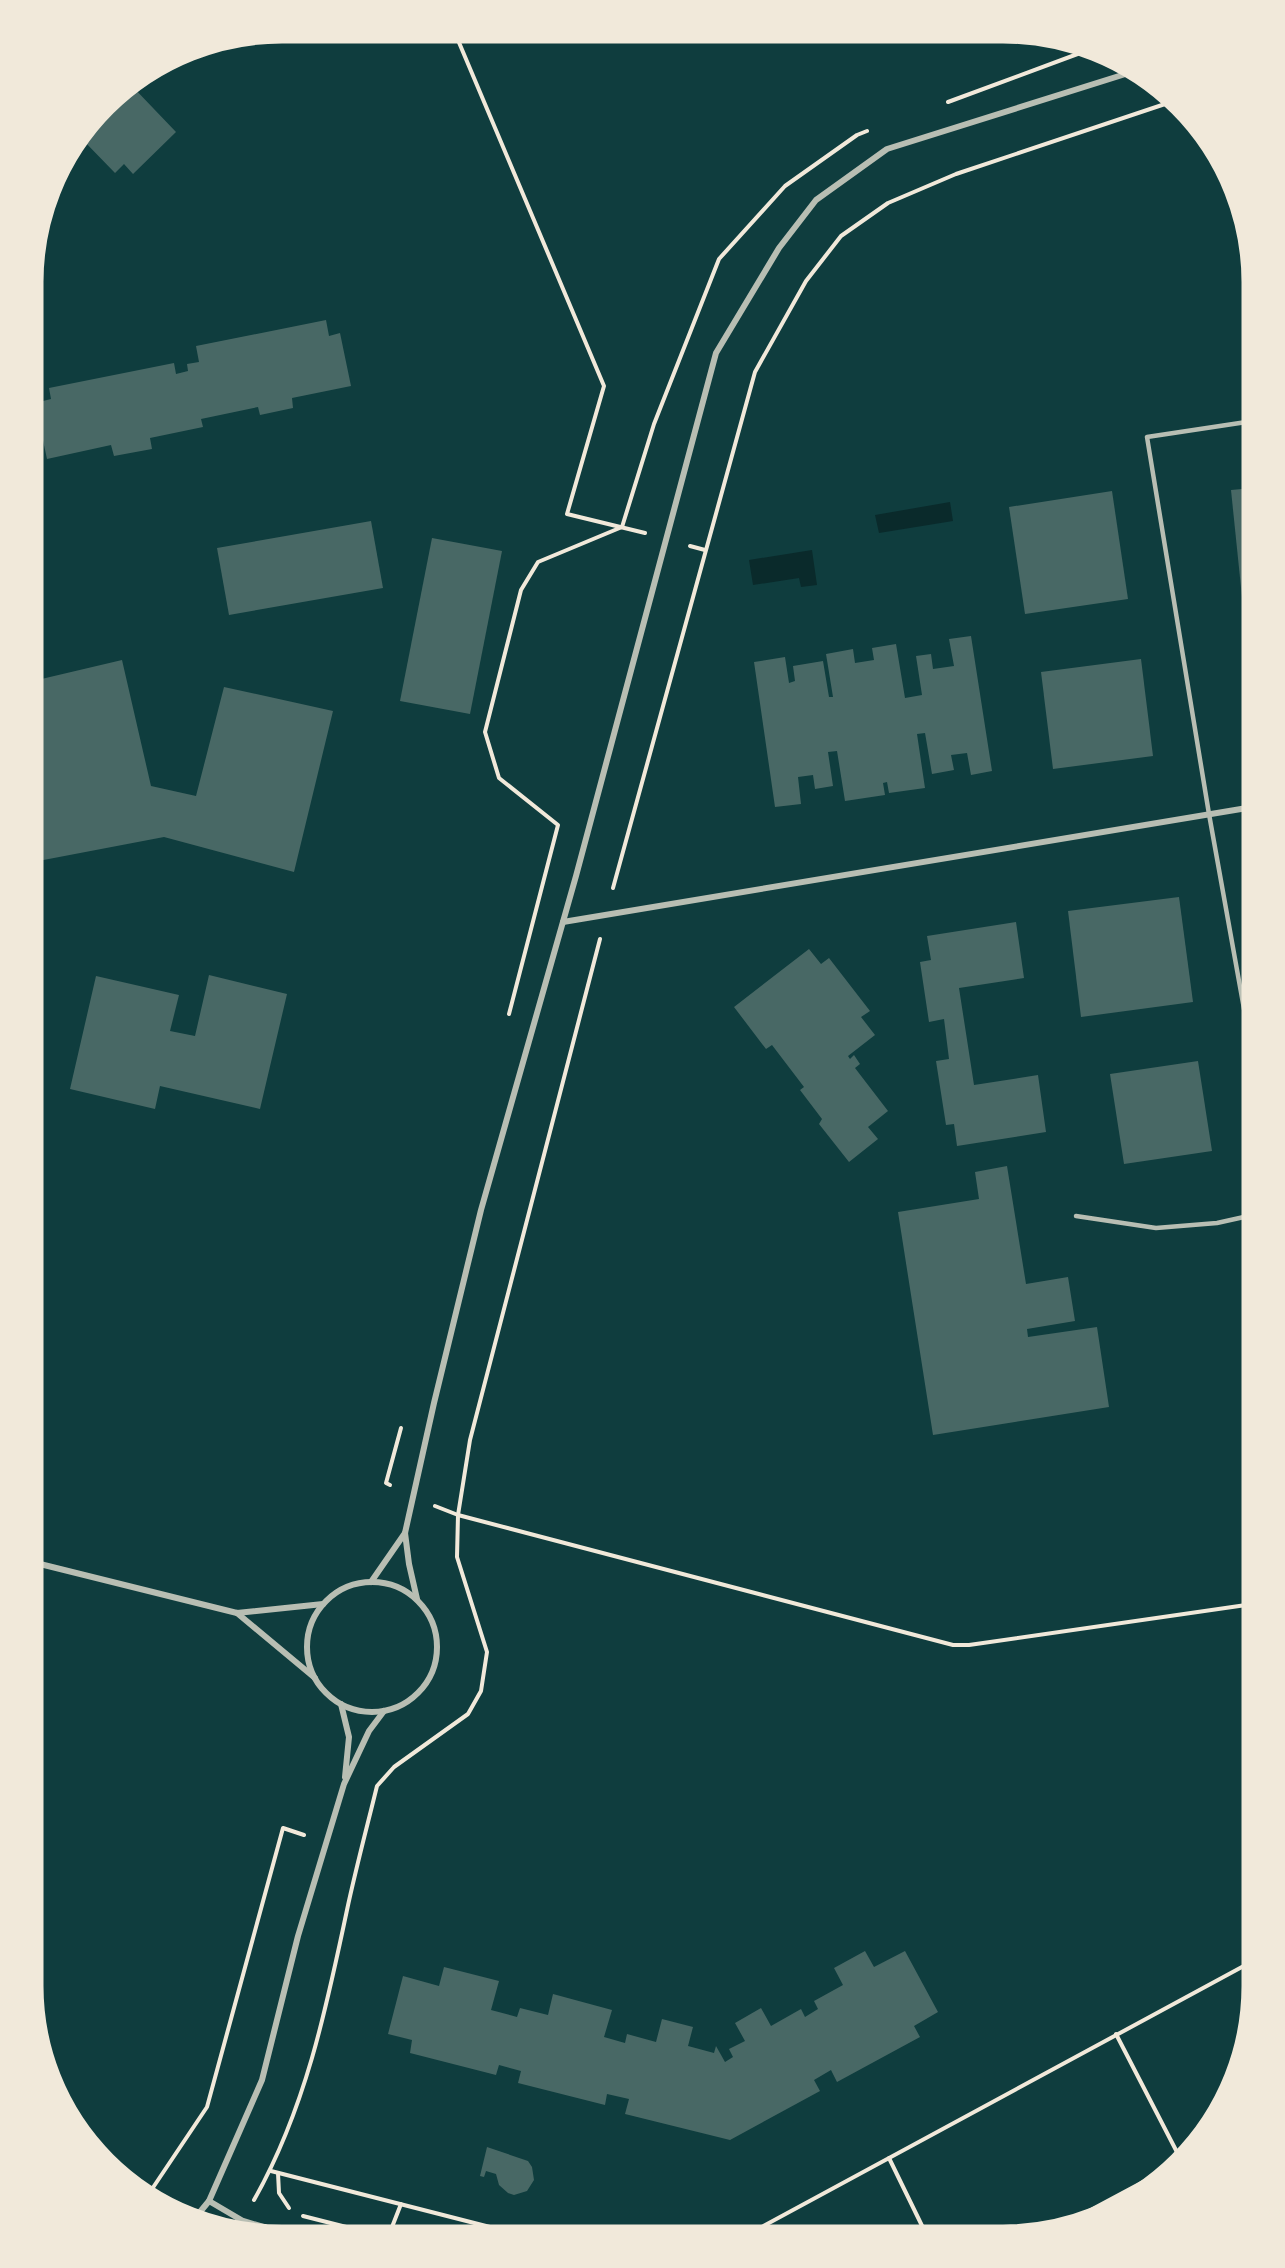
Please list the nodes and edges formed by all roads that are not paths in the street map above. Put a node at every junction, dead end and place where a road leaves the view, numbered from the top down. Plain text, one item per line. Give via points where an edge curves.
1 (1124, 75) edge
2 (1243, 423) edge
3 (1243, 809) edge
4 (1209, 814) junction
5 (563, 922) junction
6 (1243, 1003) edge
7 (1076, 1216) dead end
8 (1243, 1217) edge
9 (405, 1533) junction
10 (42, 1564) edge
11 (371, 1582) junction
12 (417, 1599) junction
13 (323, 1604) junction
14 (237, 1613) junction
15 (316, 1680) junction
16 (340, 1704) junction
17 (384, 1711) junction
18 (344, 1784) junction
19 (209, 2201) junction
20 (200, 2211) edge
21 (254, 2224) edge

1 - 5 street via 886,149 816,200 779,248 716,353
2 - 4 lane via 1147,437
3 - 4 street
4 - 5 street
4 - 6 lane
5 - 9 street via 481,1210
7 - 8 lane via 1156,1228
9 - 11 street
9 - 12 street
10 - 14 street
11 - 12 street via 388,1584
11 - 13 street via 337,1592
12 - 17 street via 436,1635 432,1675 420,1692 404,1704
13 - 14 street
13 - 15 street via 312,1621 308,1641 309,1661
14 - 15 street
15 - 16 street
16 - 17 street via 362,1711
16 - 18 street via 349,1737
17 - 18 street via 369,1731
18 - 19 street via 298,1936 262,2080
19 - 20 street
19 - 21 street

